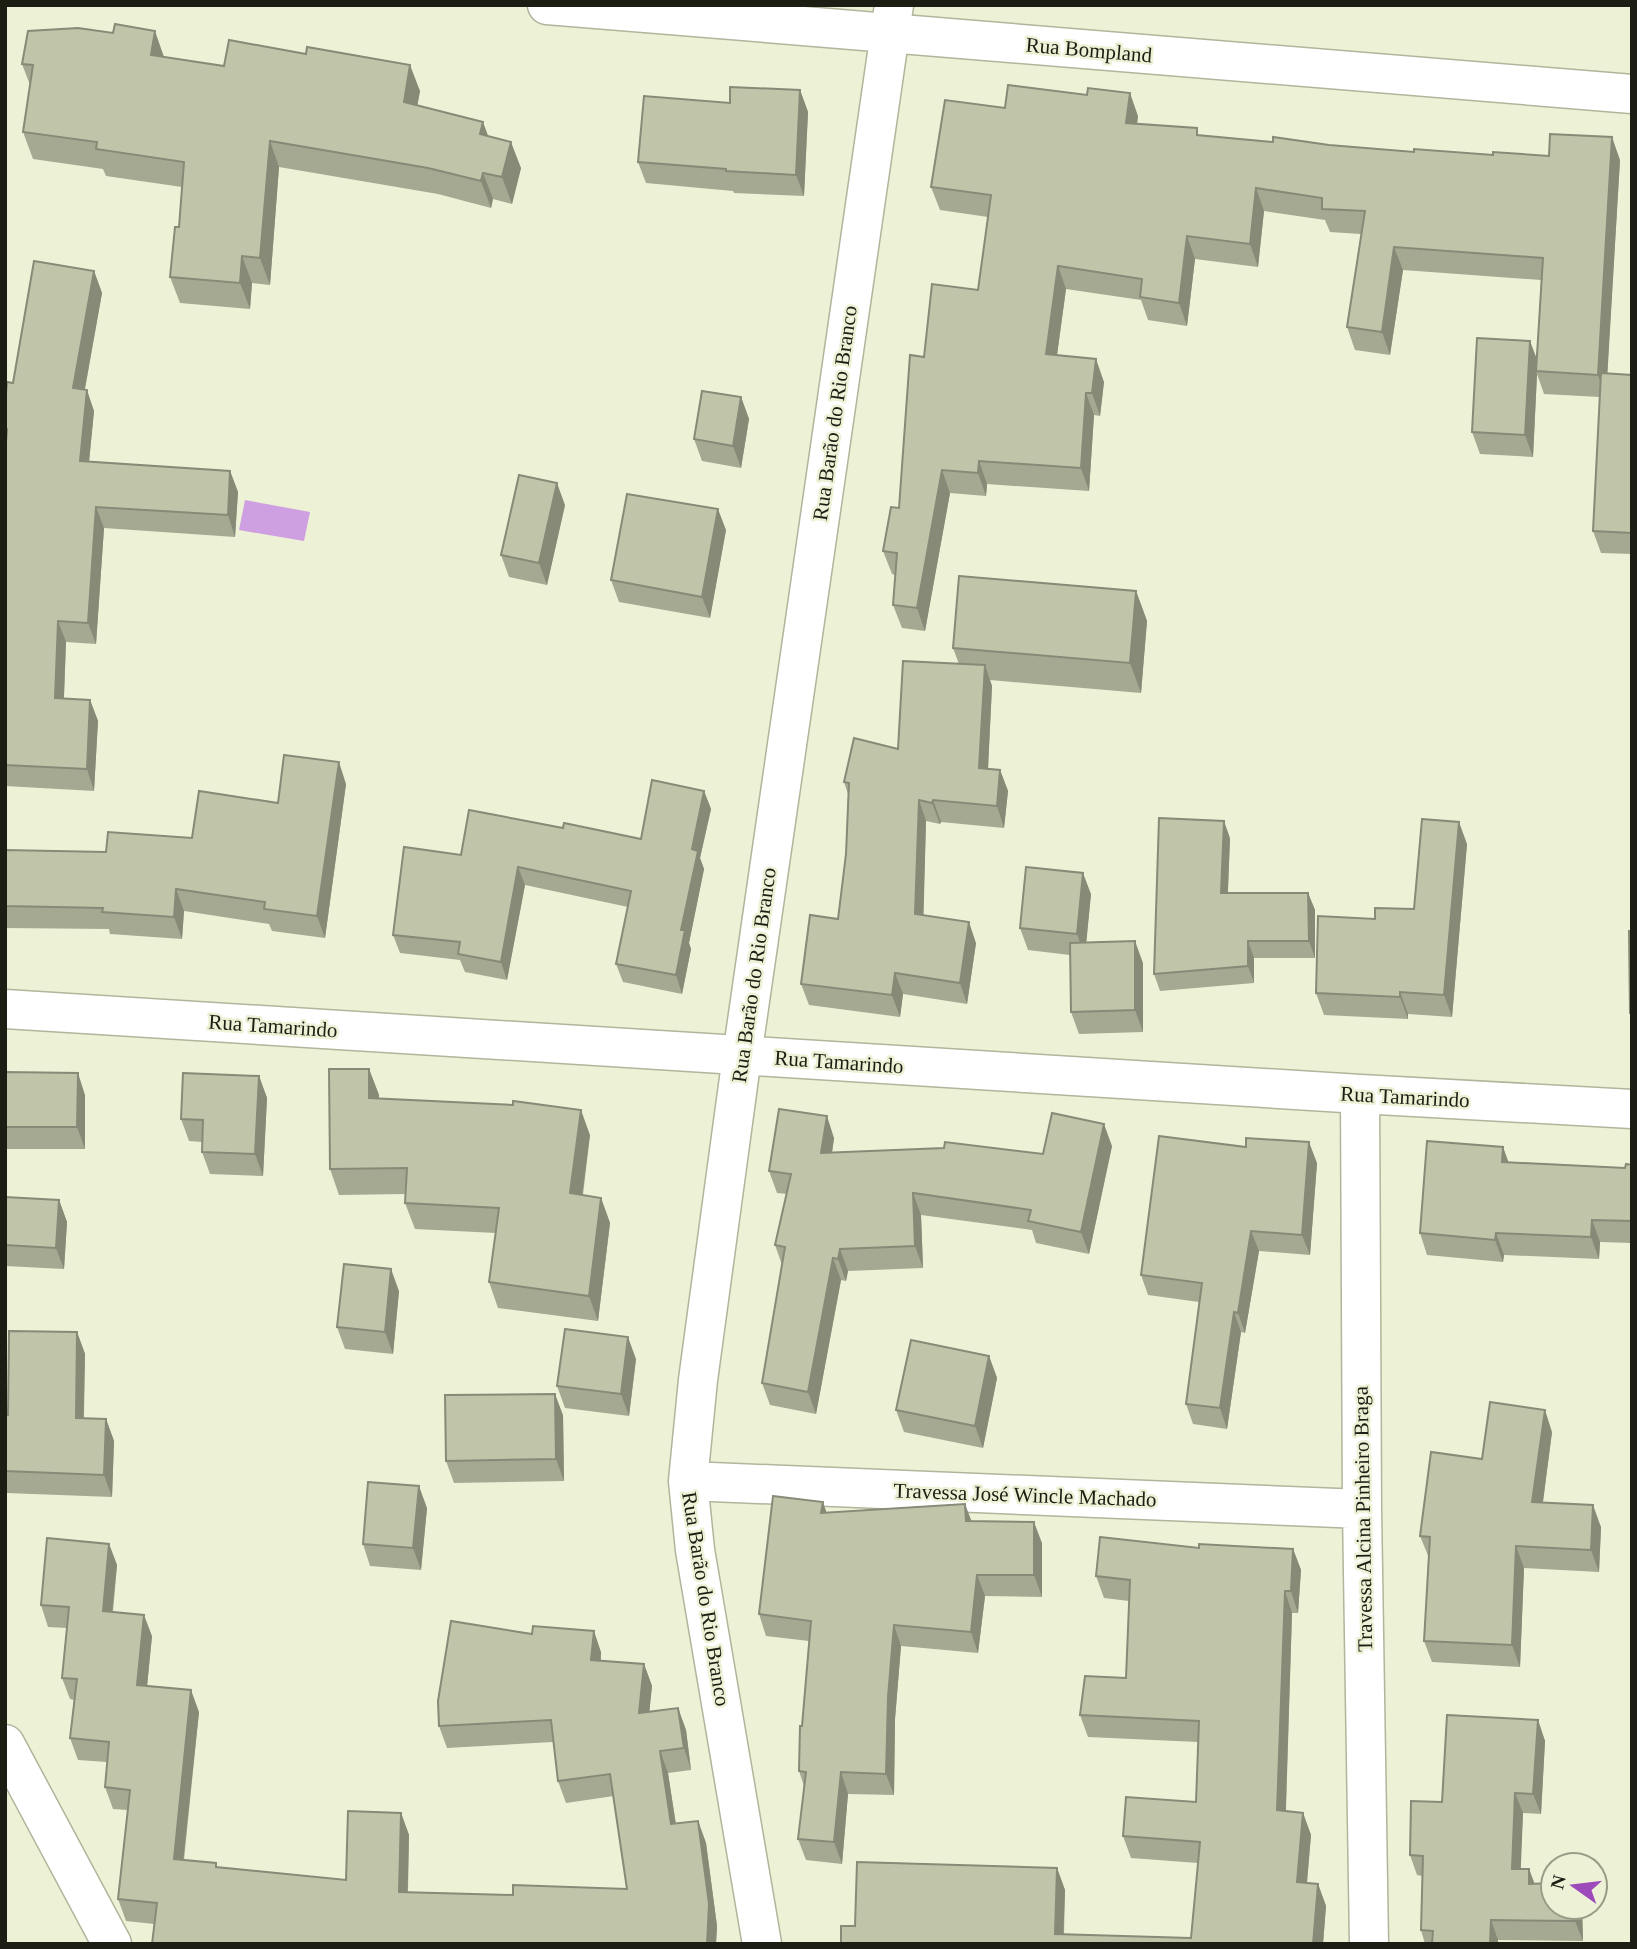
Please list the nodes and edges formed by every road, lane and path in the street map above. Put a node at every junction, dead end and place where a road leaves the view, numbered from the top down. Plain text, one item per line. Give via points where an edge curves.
1 (547, 5) edge
2 (892, 20) edge
3 (1632, 94) edge
4 (5, 1009) edge
5 (742, 1056) junction
6 (1360, 1094) junction
7 (1632, 1109) edge
8 (688, 1481) junction
9 (1362, 1509) junction
10 (5, 1744) edge
11 (111, 1944) edge
12 (762, 1944) edge
13 (1369, 1944) edge

1 - 2 street, Rua Bompland
2 - 3 street, Rua Bompland
2 - 5 street, Rua Barão do Rio Branco
4 - 5 street, Rua Tamarindo
5 - 6 street, Rua Tamarindo
5 - 8 street, Rua Barão do Rio Branco
6 - 7 street, Rua Tamarindo
6 - 9 street, Travessa Alcina Pinheiro Braga
8 - 9 street, Travessa José Wincle Machado
8 - 12 street, Rua Barão do Rio Branco via 695,1550
9 - 13 street, Travessa Alcina Pinheiro Braga
10 - 11 street

